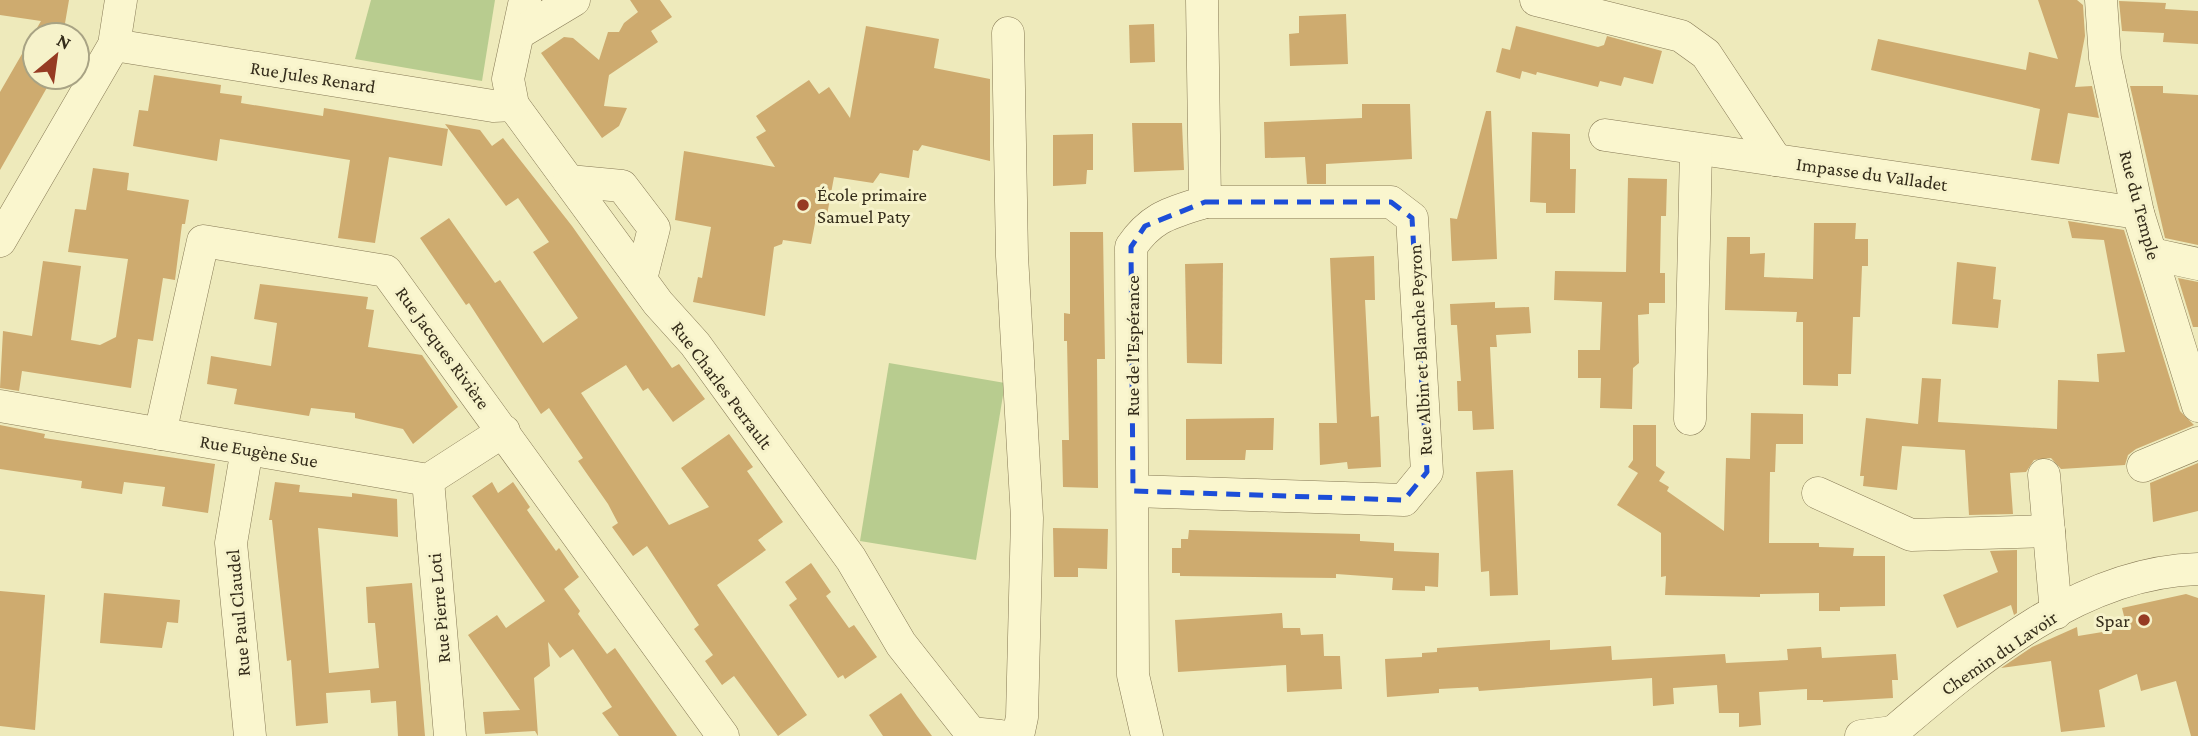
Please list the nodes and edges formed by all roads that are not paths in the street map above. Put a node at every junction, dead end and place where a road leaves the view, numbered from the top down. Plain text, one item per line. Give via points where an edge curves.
1 (121, 0) edge
2 (524, 0) edge
3 (574, 0) edge
4 (1202, 0) edge
5 (1536, 0) edge
6 (2101, 0) edge
7 (519, 33) junction
8 (1008, 33) dead end
9 (114, 44) junction
10 (513, 106) junction
11 (1605, 135) dead end
12 (1696, 149) junction
13 (1776, 160) junction
14 (1205, 202) junction
15 (8, 209) edge
16 (2138, 213) junction
17 (0, 241) edge
18 (2152, 254) junction
19 (2198, 264) edge
20 (0, 406) edge
21 (2198, 406) edge
22 (1690, 419) dead end
23 (504, 431) junction
24 (160, 434) junction
25 (2198, 443) edge
26 (247, 449) junction
27 (2143, 466) dead end
28 (2044, 475) dead end
29 (428, 480) junction
30 (1133, 491) junction
31 (1818, 493) dead end
32 (2049, 531) junction
33 (2198, 569) edge
34 (2056, 613) junction
35 (1893, 734) edge
36 (979, 735) edge
37 (250, 736) edge
38 (450, 736) edge
39 (723, 736) edge
40 (1018, 736) edge
41 (1147, 736) edge
42 (1861, 736) edge

1 - 9 street
2 - 7 street
3 - 7 street
4 - 14 street
5 - 13 street via 1681,36 1706,54
6 - 16 street, Rue du Temple via 2105,58
7 - 10 street via 508,79
8 - 40 street via 1012,256 1027,518
9 - 10 street, Rue Jules Renard
9 - 15 street
10 - 36 street, Rue Charles Perrault via 658,303 695,344 851,559 901,644
11 - 12 street, Impasse du Valladet
12 - 13 street, Impasse du Valladet
12 - 22 street
13 - 16 street, Impasse du Valladet
14 - 30 street, Rue de l'Espérance via 1145,226 1131,247
14 - 30 street, Rue Albin et Blanche Peyron via 1391,202 1412,218 1427,472 1404,500
15 - 17 street
16 - 18 street, Rue du Temple
18 - 19 street
18 - 21 street, Rue du Temple
20 - 24 street, Rue Eugène Sue
23 - 24 street, Rue Jacques Rivière via 386,271 203,241
23 - 29 street
23 - 39 street, Rue Jacques Rivière
24 - 26 street, Rue Eugène Sue
25 - 27 street
26 - 29 street, Rue Eugène Sue
26 - 37 street, Rue Paul Claudel via 231,543
28 - 32 street
29 - 38 street, Rue Pierre Loti
30 - 41 street, Rue de l'Espérance via 1133,675
31 - 32 street via 1911,535
32 - 34 street
33 - 34 street, Chemin du Lavoir via 2167,570 2109,586
34 - 35 street, Chemin du Lavoir via 1956,678
35 - 42 street

